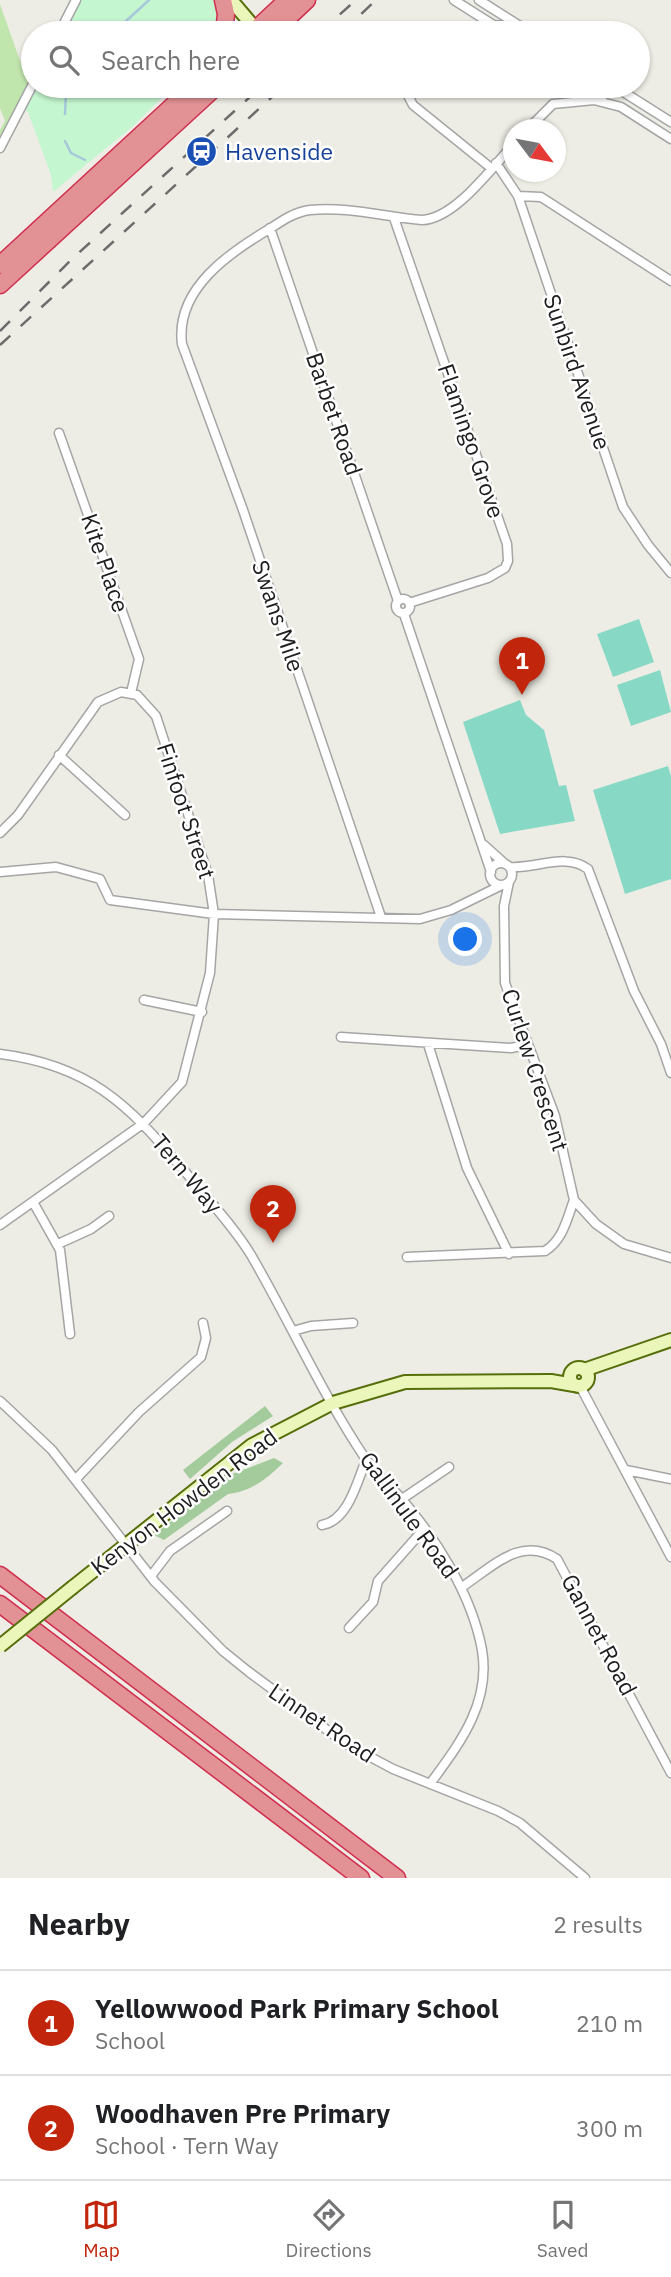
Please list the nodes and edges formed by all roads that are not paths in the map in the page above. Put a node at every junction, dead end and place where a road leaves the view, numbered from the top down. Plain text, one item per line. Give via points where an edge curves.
1 (76, 0) edge
2 (223, 0) edge
3 (231, 0) edge
4 (287, 0) edge
5 (307, 0) edge
6 (454, 0) edge
7 (478, 0) edge
8 (65, 21) edge
9 (225, 21) edge
10 (247, 21) edge
11 (266, 21) edge
12 (285, 21) edge
13 (488, 21) edge
14 (512, 21) edge
15 (26, 98) edge
16 (180, 98) edge
17 (203, 98) edge
18 (409, 98) edge
19 (602, 98) edge
20 (633, 98) edge
21 (603, 101) junction
22 (537, 119) edge
23 (671, 122) edge
24 (671, 139) edge
25 (0, 148) edge
26 (503, 155) edge
27 (493, 166) junction
28 (518, 196) junction
29 (394, 218) junction
30 (270, 228) junction
31 (0, 265) edge
32 (671, 281) edge
33 (0, 285) edge
34 (59, 433) dead end
35 (671, 573) edge
36 (398, 601) junction
37 (409, 603) junction
38 (404, 614) junction
39 (131, 693) junction
40 (59, 755) junction
41 (125, 815) dead end
42 (0, 833) edge
43 (482, 843) junction
44 (507, 865) junction
45 (527, 868) junction
46 (0, 872) edge
47 (491, 872) junction
48 (501, 883) junction
49 (504, 906) junction
50 (214, 914) junction
51 (381, 917) junction
52 (144, 1000) dead end
53 (202, 1012) junction
54 (341, 1037) dead end
55 (428, 1044) junction
56 (526, 1045) junction
57 (0, 1054) edge
58 (671, 1073) edge
59 (144, 1123) junction
60 (574, 1200) junction
61 (33, 1202) junction
62 (109, 1216) dead end
63 (0, 1225) edge
64 (58, 1244) junction
65 (509, 1254) junction
66 (407, 1257) dead end
67 (671, 1258) edge
68 (203, 1322) dead end
69 (354, 1323) dead end
70 (293, 1331) junction
71 (70, 1334) dead end
72 (671, 1340) edge
73 (580, 1380) junction
74 (0, 1401) edge
75 (333, 1403) junction
76 (366, 1460) junction
77 (449, 1467) dead end
78 (626, 1470) junction
79 (77, 1478) junction
80 (671, 1479) edge
81 (402, 1499) junction
82 (227, 1511) dead end
83 (322, 1525) dead end
84 (424, 1529) junction
85 (127, 1545) junction
86 (671, 1557) edge
87 (0, 1575) edge
88 (150, 1576) junction
89 (461, 1587) junction
90 (0, 1604) edge
91 (349, 1628) dead end
92 (0, 1646) edge
93 (671, 1773) edge
94 (430, 1784) junction
95 (361, 1878) edge
96 (397, 1878) edge
97 (585, 1878) edge

1 - 8 street
2 - 9 highway
3 - 10 street
4 - 11 highway
5 - 12 highway
6 - 13 street
7 - 14 street
15 - 25 street
16 - 31 highway
17 - 33 highway
18 - 27 street, Sunbird Avenue
19 - 21 street
20 - 23 street
21 - 22 street via 559,102
21 - 24 street via 621,107
26 - 27 street
27 - 28 street, Sunbird Avenue
27 - 29 street via 438,217
28 - 32 street via 541,197
28 - 35 street, Sunbird Avenue via 624,507
29 - 30 street via 310,210
29 - 37 street, Flamingo Grove via 508,557 505,568 488,578
30 - 36 street, Barbet Road
30 - 51 street, Swans Mile via 239,246 198,288 184,315 182,344
34 - 39 street, Kite Place via 139,659
36 - 37 street
36 - 38 street via 397,610
37 - 38 street
38 - 43 street
39 - 40 street via 103,698
39 - 50 street, Finfoot Street via 143,699 156,716 208,875
40 - 41 street
40 - 42 street
43 - 44 street
43 - 47 street
44 - 45 street
44 - 47 street via 497,864
44 - 48 street
45 - 48 street
45 - 58 street via 568,860 588,869
46 - 50 street via 65,869 100,879 110,900
47 - 48 street
48 - 49 street, Curlew Crescent
48 - 49 street, Curlew Crescent
48 - 51 street via 434,917
49 - 56 street, Curlew Crescent via 505,983
50 - 51 street
50 - 53 street, Finfoot Street
52 - 53 street
53 - 59 street, Finfoot Street via 182,1082
54 - 55 street
55 - 56 street
55 - 65 street via 467,1168
56 - 60 street, Curlew Crescent via 555,1116
57 - 59 street, Tern Way via 72,1071 108,1091
59 - 61 street, Finfoot Street
59 - 70 street, Tern Way via 235,1232
60 - 65 street via 551,1247
60 - 67 street via 624,1244
61 - 63 street, Finfoot Street
61 - 64 street
62 - 64 street
64 - 71 street
65 - 66 street
68 - 79 street via 206,1338 201,1357 139,1412
69 - 70 street
70 - 75 street, Tern Way
72 - 73 street via 601,1366
73 - 75 street, Kenyon Howden Road via 405,1382
73 - 78 street
74 - 79 street via 35,1431
75 - 76 street, Gallinule Road
75 - 85 street, Kenyon Howden Road via 252,1446
76 - 81 street, Gallinule Road
76 - 83 street via 341,1516
77 - 81 street
78 - 80 street
78 - 86 street
79 - 85 street
81 - 84 street, Gallinule Road
82 - 88 street via 170,1551
84 - 89 street, Gallinule Road
84 - 91 street via 378,1581 373,1602
85 - 88 street, Linnet Road
85 - 92 street, Kenyon Howden Road, bridge
87 - 96 highway
88 - 94 street, Linnet Road via 249,1672 346,1744
89 - 93 street, Gannet Road via 517,1550 537,1549 557,1559
89 - 94 street, Gallinule Road via 482,1652 483,1679 471,1725
90 - 95 highway
94 - 97 street, Linnet Road via 520,1823

